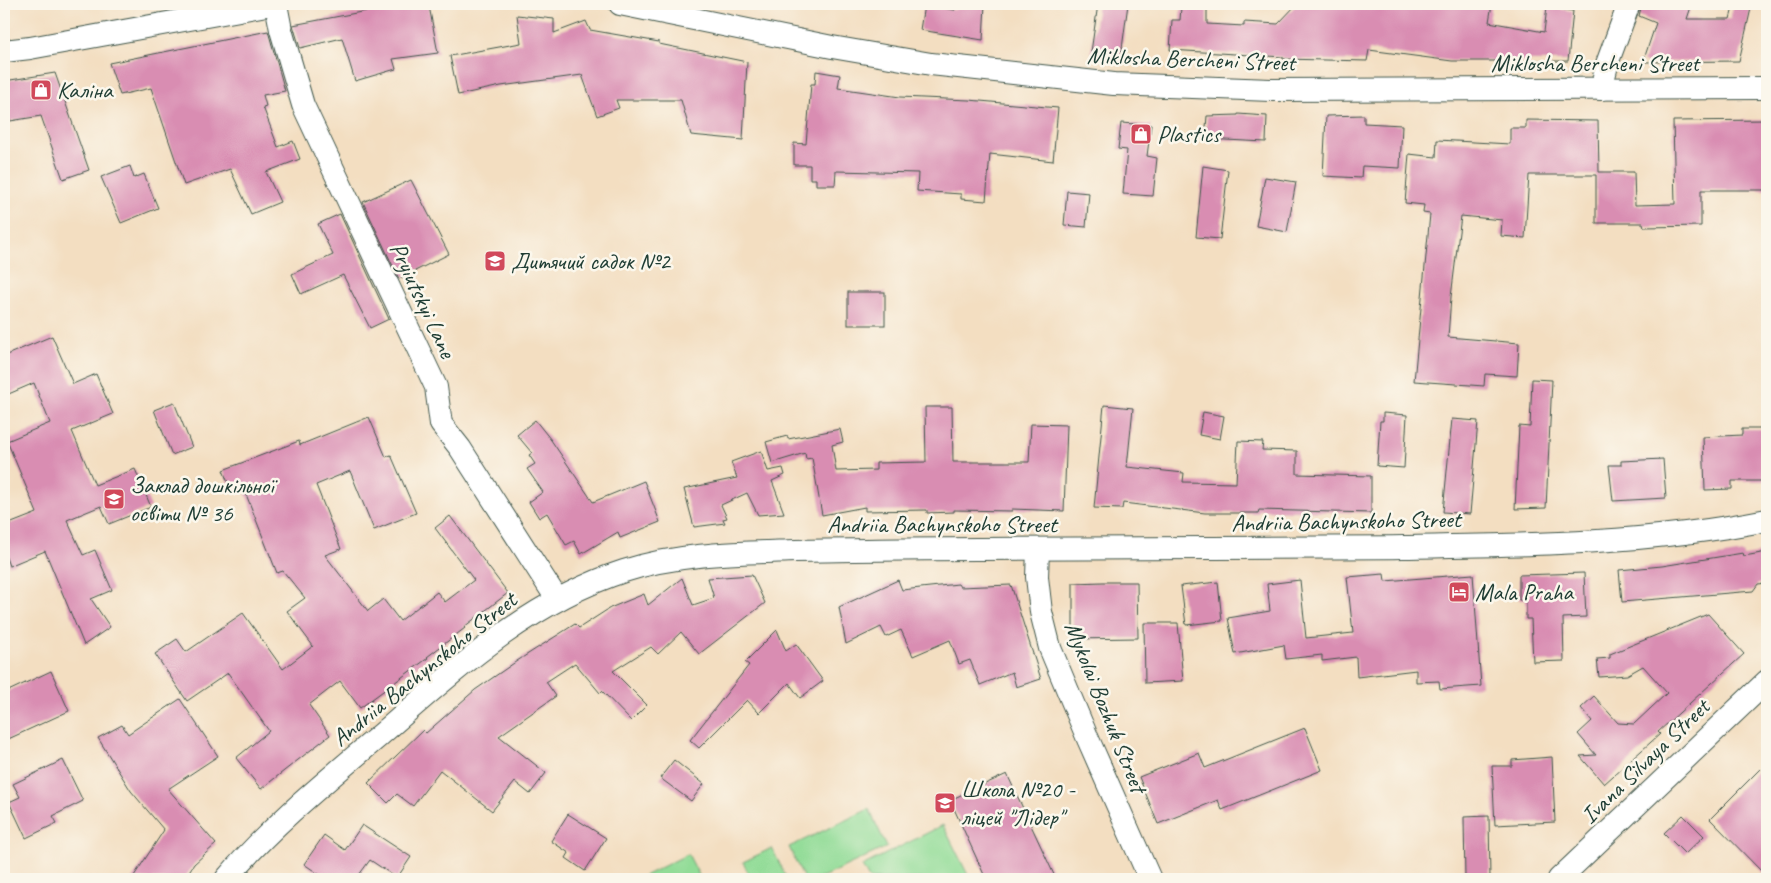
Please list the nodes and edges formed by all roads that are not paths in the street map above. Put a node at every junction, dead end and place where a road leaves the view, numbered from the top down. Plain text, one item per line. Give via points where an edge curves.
1 (274, 4) edge
2 (620, 4) edge
3 (1629, 4) edge
4 (4, 51) edge
5 (1767, 88) edge
6 (1601, 89) junction
7 (1767, 520) edge
8 (1038, 549) junction
9 (557, 599) junction
10 (1767, 681) edge
11 (226, 879) edge
12 (1150, 879) edge
13 (1559, 879) edge

1 - 4 street
1 - 9 street, Pryiutskyi Lane via 304,105 436,387 441,424 460,448
2 - 6 street, Miklosha Bercheni Street via 931,64 1114,84 1271,90
3 - 6 street
5 - 6 street, Miklosha Bercheni Street
7 - 8 street, Andriia Bachynskoho Street via 1669,536 1586,543
8 - 9 street, Andriia Bachynskoho Street via 907,549 691,556 624,571
8 - 12 street, Mykolai Bozhuk Street via 1041,612 1050,648
9 - 11 street, Andriia Bachynskoho Street via 506,631 424,698 282,821
10 - 13 street, Ivana Silvaya Street

